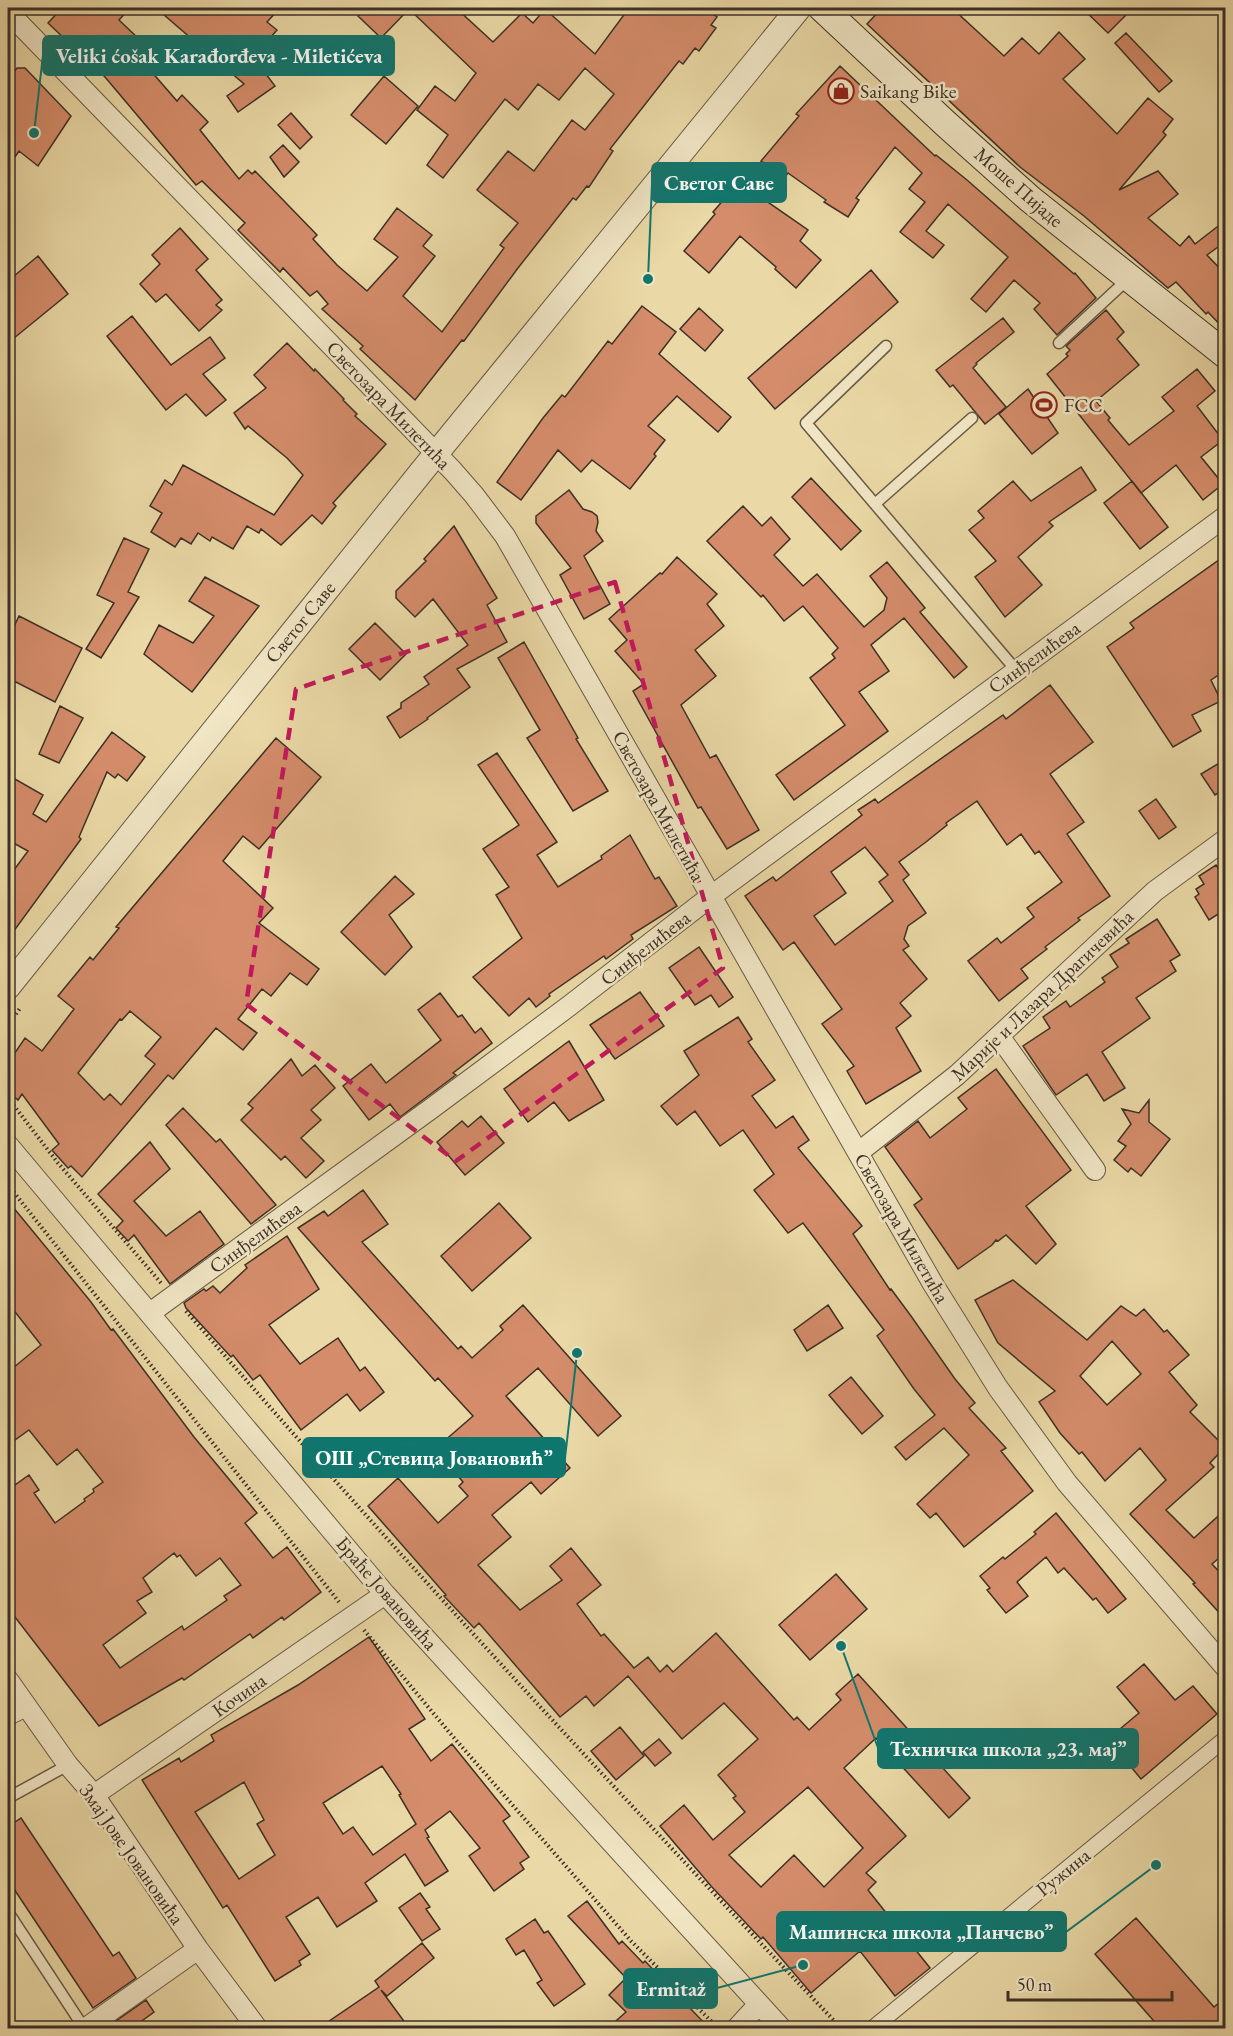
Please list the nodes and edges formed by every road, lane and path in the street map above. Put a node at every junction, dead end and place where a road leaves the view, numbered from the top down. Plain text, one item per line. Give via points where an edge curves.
1 (799, 8) edge
2 (822, 8) edge
3 (12, 15) edge
4 (1129, 279) junction
5 (1059, 343) dead end
6 (886, 346) dead end
7 (1226, 355) edge
8 (972, 418) dead end
9 (436, 453) junction
10 (876, 503) junction
11 (1226, 516) edge
12 (1016, 670) junction
13 (1226, 839) edge
14 (710, 897) junction
15 (8, 987) edge
16 (999, 1036) junction
17 (8, 1098) edge
18 (8, 1145) edge
19 (859, 1152) junction
20 (1095, 1170) dead end
21 (172, 1296) junction
22 (150, 1313) junction
23 (385, 1594) junction
24 (1226, 1668) edge
25 (8, 1680) edge
26 (26, 1706) junction
27 (8, 1715) edge
28 (1226, 1738) edge
29 (68, 1765) junction
30 (94, 1795) junction
31 (8, 1798) edge
32 (8, 1912) edge
33 (198, 1949) junction
34 (759, 2004) junction
35 (85, 2028) edge
36 (257, 2028) edge
37 (737, 2028) edge
38 (781, 2028) edge
39 (841, 2028) edge
40 (873, 2028) edge

1 - 9 street, Светог Саве
2 - 4 main road, Моше Пијаде via 1030,199
3 - 9 street, Светозара Милетића
4 - 5 lane
4 - 7 main road, Моше Пијаде
6 - 10 lane via 807,423
8 - 10 lane
9 - 14 street, Светозара Милетића via 505,536
9 - 15 street, Светог Саве
10 - 12 lane
11 - 12 street, Синђелићева
12 - 14 street, Синђелићева
13 - 16 street, Марије и Лазара Драгичевића via 1155,891
14 - 19 street, Светозара Милетића
14 - 21 street, Синђелићева via 432,1108
16 - 19 street, Марије и Лазара Драгичевића via 957,1075
16 - 20 street
17 - 21 path
18 - 22 street, Браће Јовановића
19 - 24 street, Светозара Милетића via 933,1284 998,1388 1067,1483
21 - 22 street, Синђелићева
21 - 39 path via 461,1621
22 - 23 street, Браће Јовановића
23 - 30 street, Кочина
23 - 34 street, Браће Јовановића
25 - 26 street, Змај Јове Јовановића
26 - 27 street
26 - 29 street, Змај Јове Јовановића
28 - 40 street, Ружина
29 - 30 street, Змај Јове Јовановића
29 - 31 lane
30 - 33 street, Змај Јове Јовановића
32 - 35 lane
33 - 35 street
33 - 36 street, Змај Јове Јовановића
34 - 37 street
34 - 38 street, Браће Јовановића

